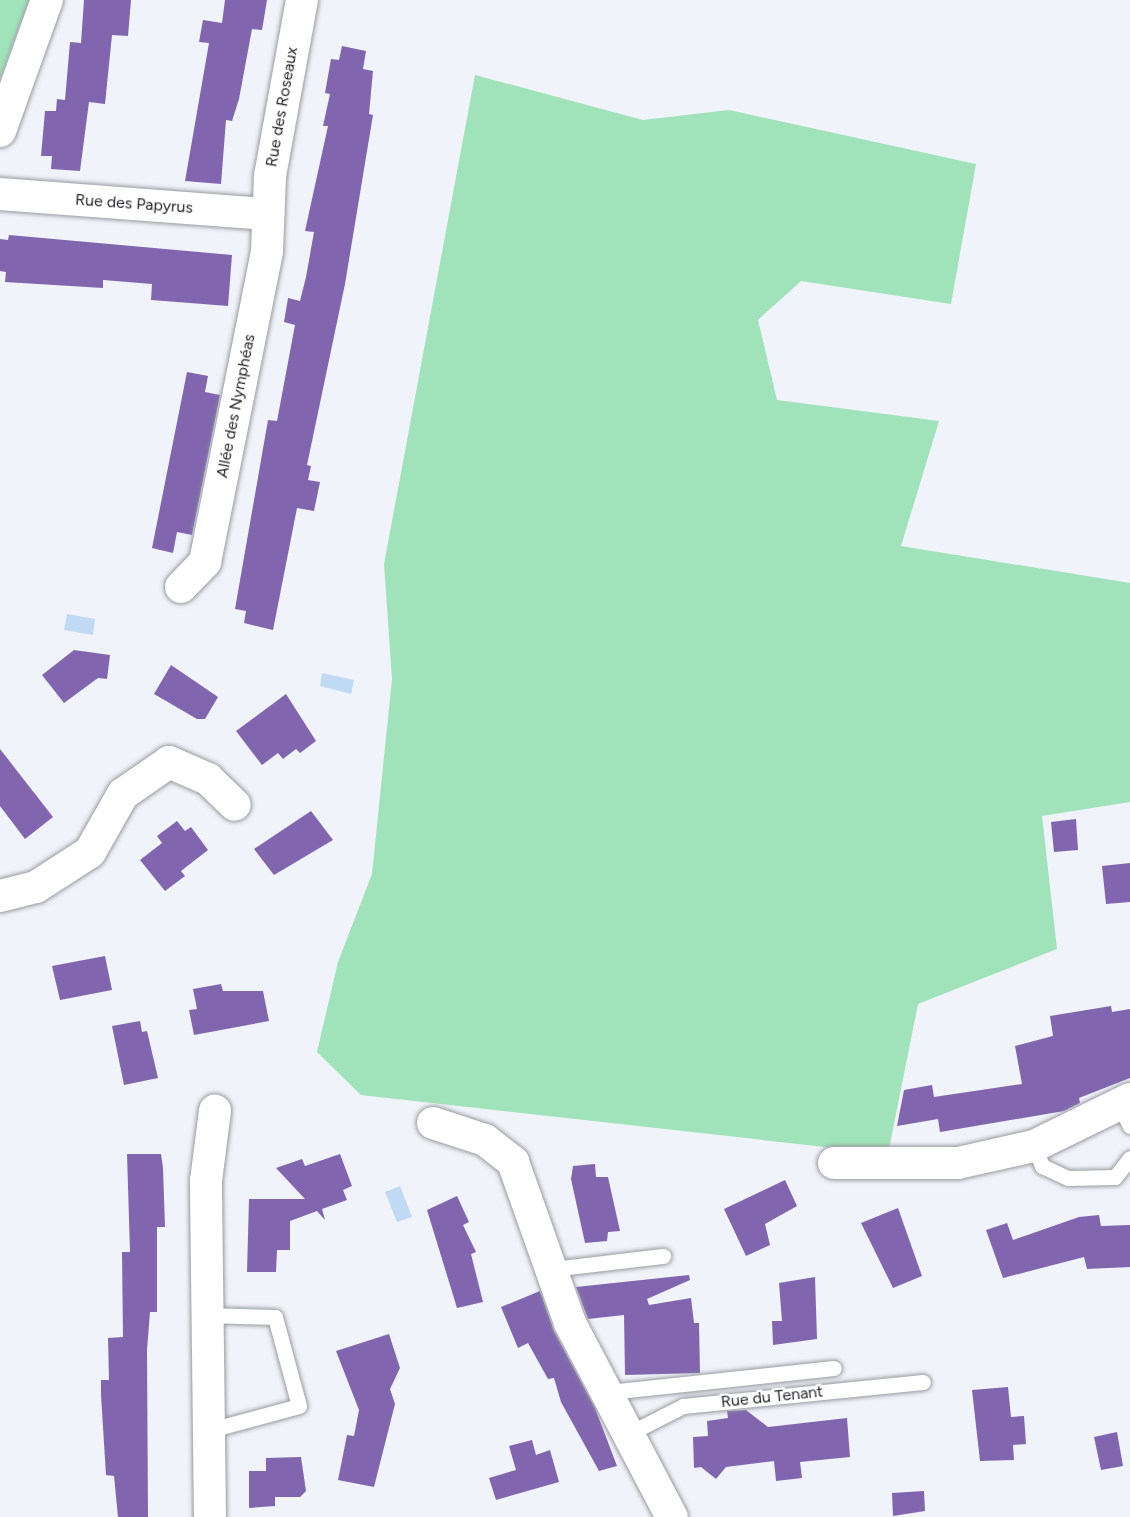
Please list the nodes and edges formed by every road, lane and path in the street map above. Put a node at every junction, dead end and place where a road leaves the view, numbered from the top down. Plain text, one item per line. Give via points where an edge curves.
1 (47, 0) edge
2 (302, 0) edge
3 (0, 131) edge
4 (0, 194) edge
5 (268, 214) junction
6 (181, 587) dead end
7 (235, 805) dead end
8 (0, 896) edge
9 (1126, 1110) edge
10 (215, 1111) dead end
11 (433, 1123) dead end
12 (1034, 1146) junction
13 (1130, 1158) edge
14 (834, 1163) dead end
15 (663, 1257) dead end
16 (552, 1269) junction
17 (206, 1315) junction
18 (834, 1368) dead end
19 (923, 1382) dead end
20 (609, 1392) junction
21 (210, 1430) junction
22 (628, 1434) junction
23 (210, 1517) edge
24 (672, 1517) edge

1 - 3 street
2 - 5 street, Rue des Roseaux via 270,176
4 - 5 street, Rue des Papyrus
5 - 6 street, Allée des Nymphéas via 267,251 205,562
7 - 8 street via 208,778 169,762 123,794 90,852 36,887
9 - 12 street
10 - 17 street via 206,1181
11 - 16 street via 485,1140 513,1162
12 - 13 lane via 1042,1166 1068,1178 1115,1177 1127,1167
12 - 14 street via 958,1163
15 - 16 lane
16 - 20 street via 570,1323
17 - 21 street
17 - 21 lane via 275,1317 299,1406
18 - 20 lane
19 - 22 lane, Rue du Tenant via 683,1406
20 - 22 street
21 - 23 street
22 - 24 street

